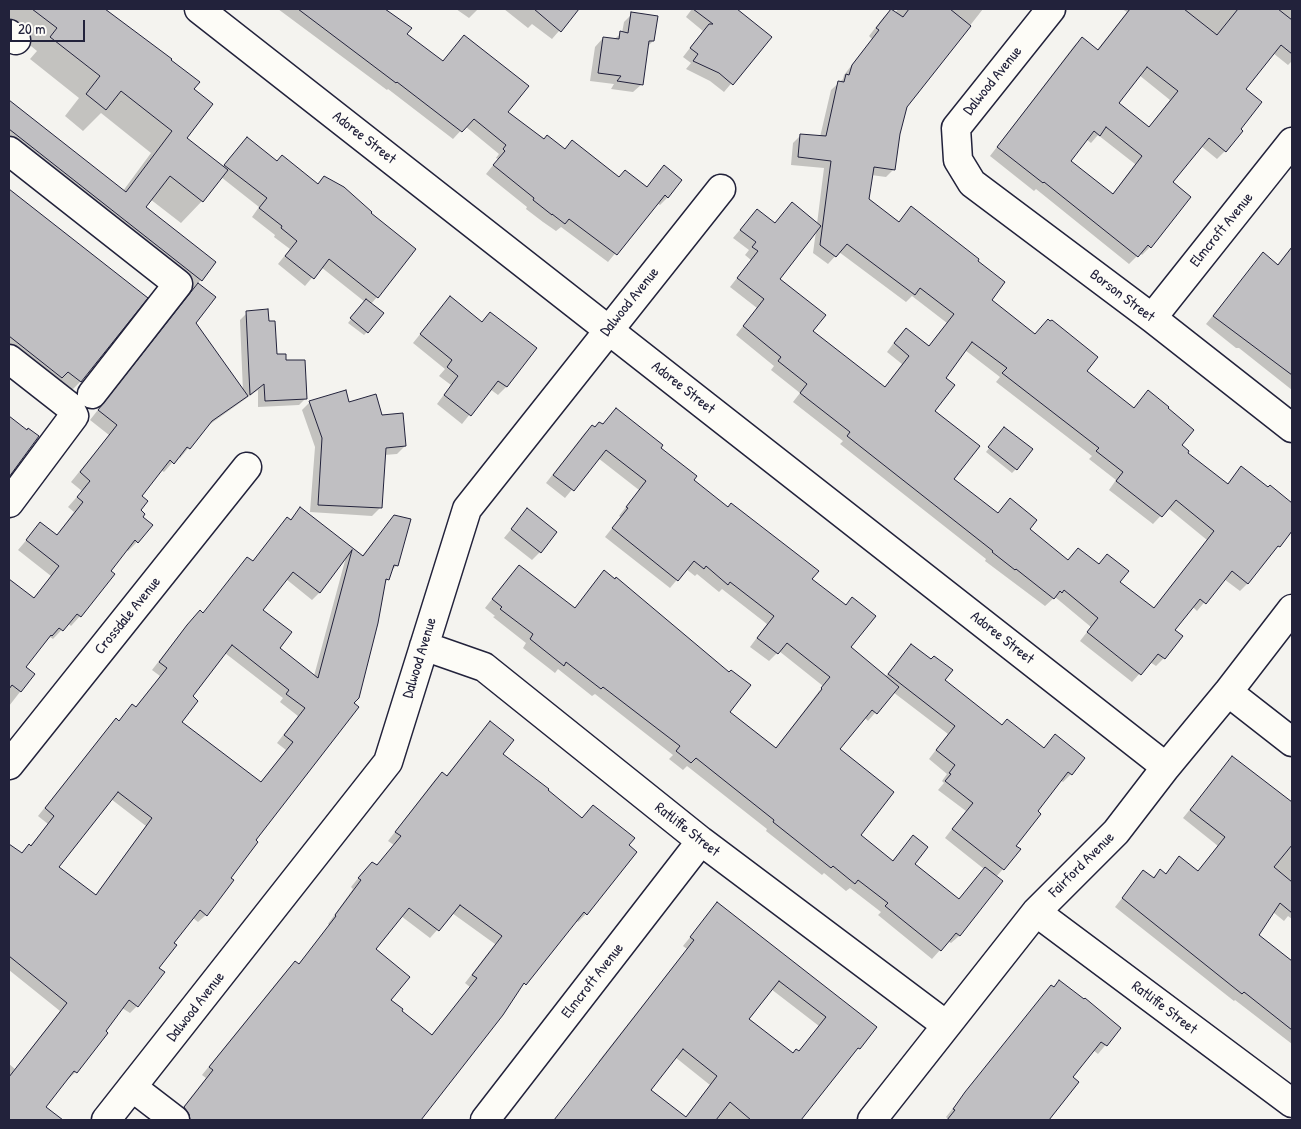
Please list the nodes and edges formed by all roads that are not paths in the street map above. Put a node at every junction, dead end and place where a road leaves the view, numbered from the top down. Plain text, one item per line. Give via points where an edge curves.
1 (199, 9) edge
2 (1051, 9) edge
3 (1292, 142) edge
4 (9, 151) edge
5 (958, 160) joint
6 (720, 189) dead end
7 (1152, 318) junction
8 (608, 330) junction
9 (9, 359) edge
10 (92, 394) dead end
11 (1292, 428) edge
12 (247, 468) dead end
13 (9, 503) edge
14 (1292, 609) edge
15 (424, 646) junction
16 (1228, 692) junction
17 (1292, 742) edge
18 (9, 764) edge
19 (1166, 767) junction
20 (701, 841) junction
21 (1036, 912) junction
22 (946, 1026) junction
23 (132, 1087) junction
24 (1292, 1104) edge
25 (106, 1120) edge
26 (175, 1120) edge
27 (485, 1120) edge
28 (872, 1120) edge

1 - 8 street, Adoree Street
2 - 5 street, Dalwood Avenue via 956,128
3 - 7 street, Elmcroft Avenue
4 - 10 street via 178,284
5 - 7 street, Borson Street via 972,183
6 - 8 street, Dalwood Avenue
7 - 11 street, Borson Street
8 - 15 street, Dalwood Avenue via 467,509
8 - 19 street, Adoree Street
9 - 13 street via 69,406 74,416
12 - 18 street, Crossdale Avenue
14 - 16 street, Fairford Avenue
15 - 20 street, Ratliffe Street via 484,668
15 - 23 street, Dalwood Avenue via 388,762
16 - 17 street
16 - 19 street, Fairford Avenue
19 - 21 street, Fairford Avenue via 1116,832
20 - 22 street, Ratliffe Street
20 - 27 street, Elmcroft Avenue
21 - 22 street, Fairford Avenue
21 - 24 street, Ratliffe Street
22 - 28 street, Fairford Avenue
23 - 25 street, Dalwood Avenue
23 - 26 street

